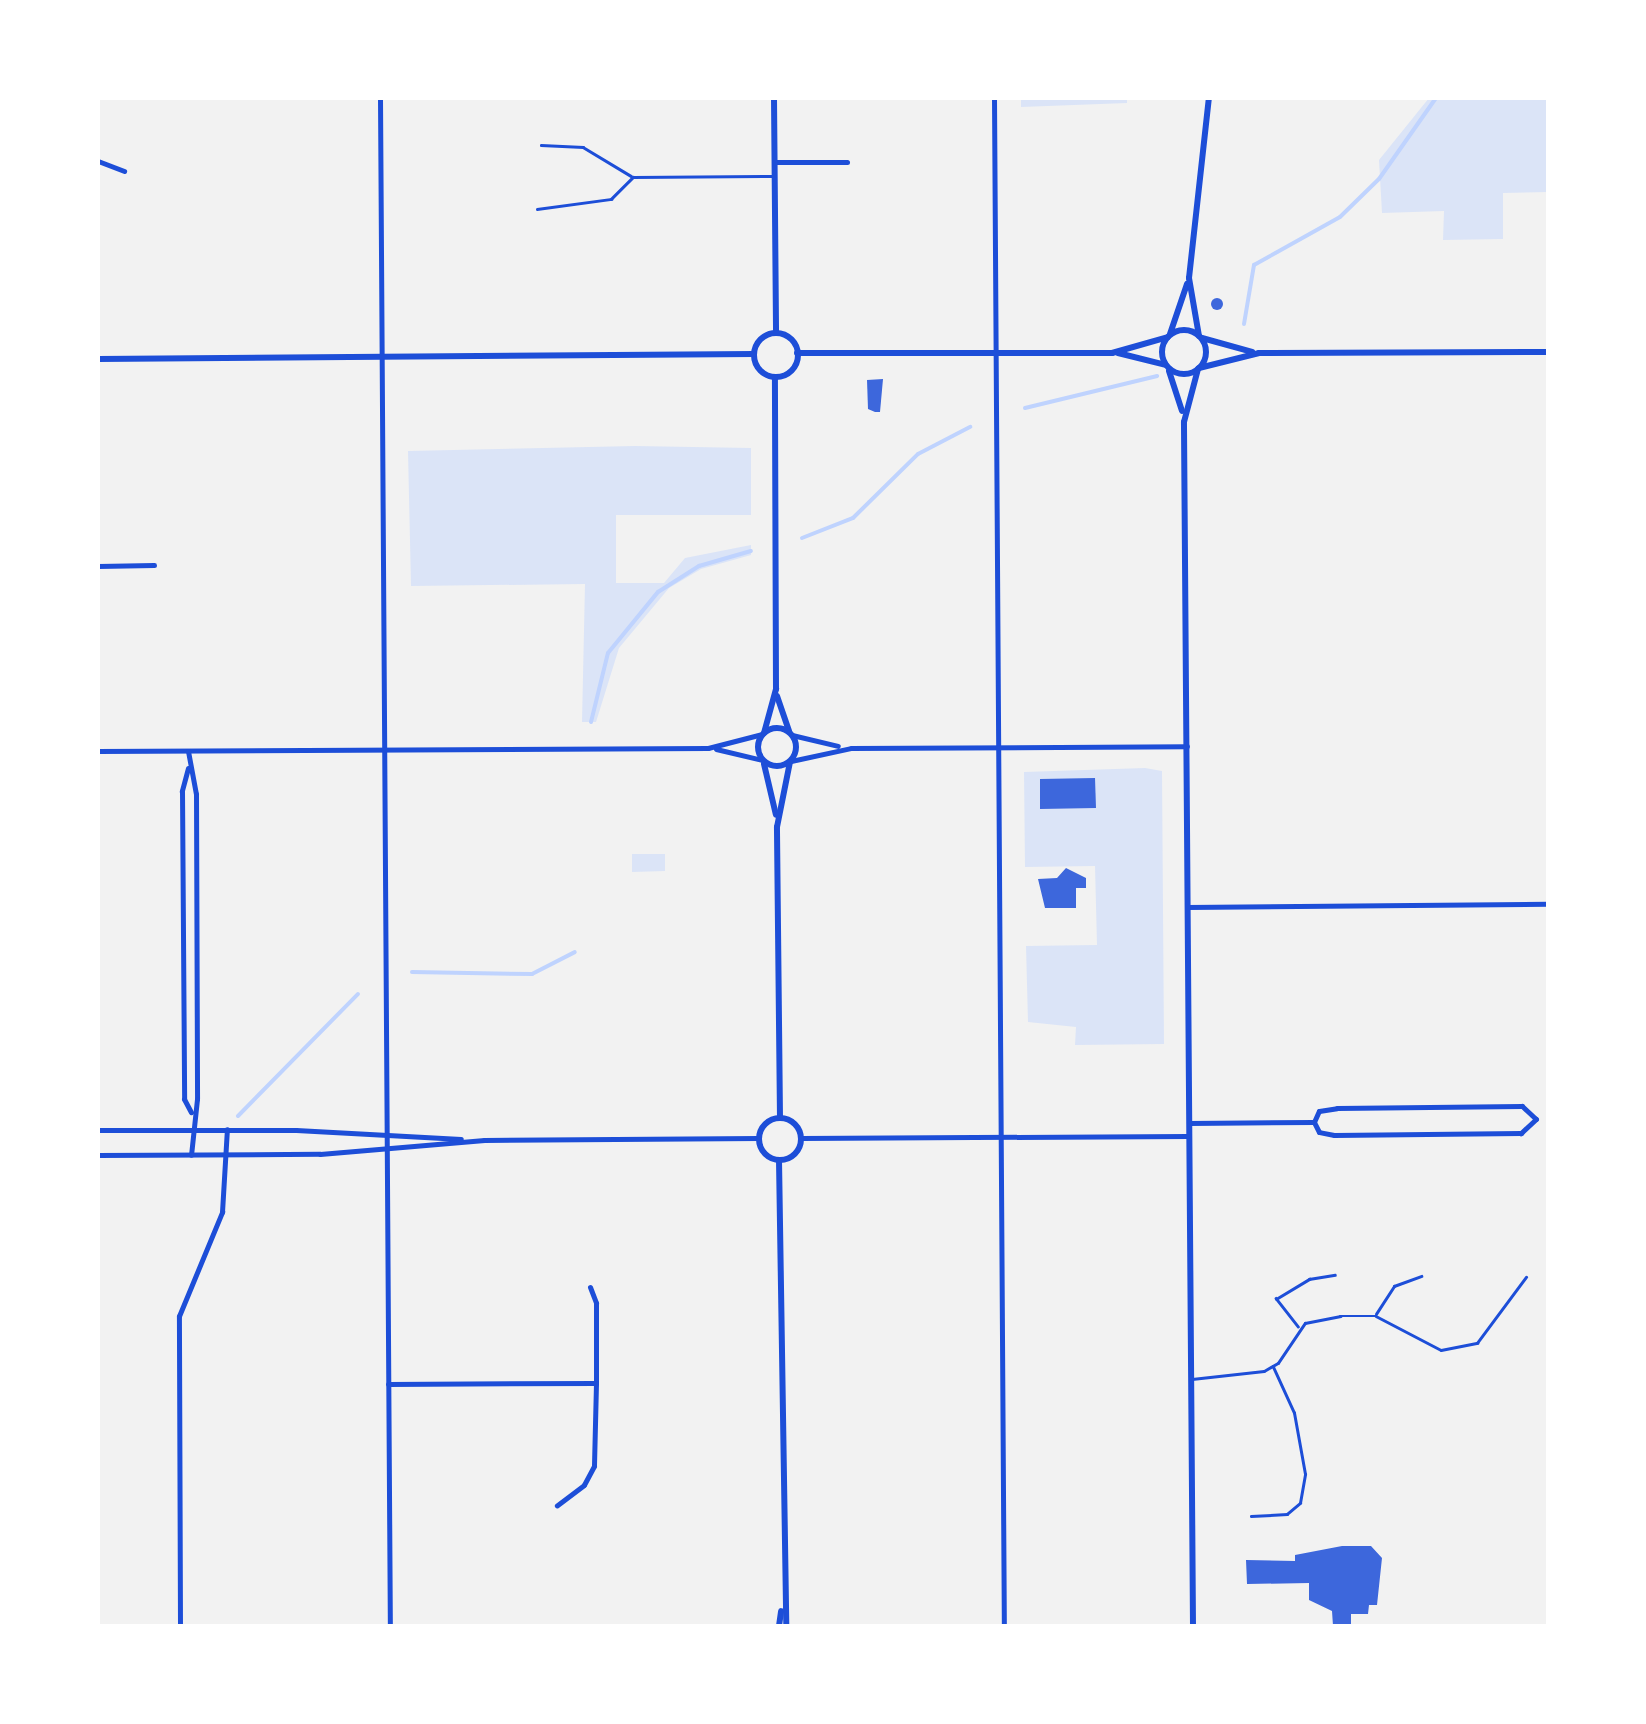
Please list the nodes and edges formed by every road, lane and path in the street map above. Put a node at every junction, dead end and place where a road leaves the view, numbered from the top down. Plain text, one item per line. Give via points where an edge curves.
1 (380, 98) edge
2 (774, 98) edge
3 (994, 98) edge
4 (1209, 98) edge
5 (540, 145) dead end
6 (98, 161) edge
7 (774, 162) junction
8 (847, 162) dead end
9 (124, 171) dead end
10 (774, 176) junction
11 (633, 177) junction
12 (537, 209) dead end
13 (1189, 278) junction
14 (776, 333) junction
15 (1169, 336) junction
16 (1200, 337) junction
17 (1548, 352) edge
18 (996, 353) junction
19 (1112, 353) junction
20 (1259, 353) junction
21 (754, 354) junction
22 (797, 354) junction
23 (98, 358) edge
24 (382, 358) junction
25 (1166, 366) junction
26 (1199, 368) junction
27 (774, 376) junction
28 (1184, 422) junction
29 (154, 565) dead end
30 (98, 566) edge
31 (776, 689) junction
32 (763, 734) junction
33 (791, 734) junction
34 (1187, 746) junction
35 (708, 748) junction
36 (851, 748) junction
37 (998, 748) junction
38 (384, 750) junction
39 (188, 751) junction
40 (98, 752) edge
41 (762, 760) junction
42 (791, 761) junction
43 (188, 767) junction
44 (778, 826) junction
45 (1548, 904) edge
46 (1187, 907) junction
47 (191, 1112) junction
48 (780, 1118) junction
49 (1188, 1122) junction
50 (1314, 1122) junction
51 (191, 1129) junction
52 (226, 1129) junction
53 (98, 1130) edge
54 (386, 1134) junction
55 (1188, 1136) junction
56 (1001, 1137) junction
57 (758, 1138) junction
58 (801, 1138) junction
59 (484, 1140) junction
60 (386, 1148) junction
61 (98, 1154) edge
62 (226, 1155) junction
63 (191, 1156) junction
64 (780, 1160) junction
65 (1335, 1275) dead end
66 (1421, 1276) dead end
67 (1526, 1276) dead end
68 (590, 1287) dead end
69 (1376, 1316) junction
70 (1299, 1328) junction
71 (1272, 1366) junction
72 (1190, 1379) junction
73 (596, 1382) junction
74 (388, 1384) junction
75 (556, 1505) dead end
76 (1250, 1516) dead end
77 (180, 1626) edge
78 (390, 1626) edge
79 (783, 1626) edge
80 (1004, 1626) edge
81 (1192, 1626) edge

1 - 24 street
2 - 7 street
3 - 18 street
4 - 13 street
5 - 11 lane via 583,147
6 - 9 street
7 - 8 street
7 - 10 street
10 - 11 lane
10 - 14 street
11 - 12 lane via 611,199
13 - 15 street
13 - 16 street
14 - 21 street via 758,341
14 - 22 street via 791,339
15 - 16 street via 1185,330
15 - 19 street
15 - 25 street via 1161,350
16 - 20 street
16 - 26 street via 1206,352
17 - 20 street
18 - 19 street
18 - 22 street
18 - 37 street
19 - 25 street
20 - 26 street
21 - 24 street
21 - 27 street via 760,371
22 - 27 street via 792,368
23 - 24 street
24 - 38 street
25 - 26 street via 1184,374
25 - 28 street
26 - 28 street
27 - 31 street
28 - 34 street
29 - 30 street
31 - 32 street
31 - 33 street
32 - 33 street
32 - 35 street
32 - 41 street
33 - 36 street
33 - 42 street
34 - 37 street
34 - 46 street
35 - 38 street
35 - 41 street
36 - 37 street
36 - 42 street
37 - 56 street
38 - 39 street
38 - 54 street
39 - 40 street
39 - 43 street
41 - 42 street via 777,767
41 - 44 street
42 - 44 street
43 - 47 street via 182,791 184,1060
43 - 47 street via 196,832 197,1100
44 - 48 street
45 - 46 street
46 - 49 street
47 - 51 street
48 - 57 street via 764,1125
48 - 58 street via 794,1124
49 - 50 street
49 - 55 street
50 - 50 street via 1324,1109 1411,1107 1522,1106 1536,1119 1521,1133 1334,1135 1319,1132
51 - 52 street
51 - 53 street
51 - 63 street
52 - 54 street
52 - 62 street
54 - 59 street
54 - 60 street
55 - 56 street
55 - 72 street
56 - 58 street
56 - 80 street
57 - 59 street
57 - 64 street via 764,1154
58 - 64 street via 796,1152
59 - 60 street
60 - 62 street
60 - 74 street
61 - 63 street
62 - 63 street
62 - 77 street via 222,1212 180,1316
64 - 79 street
65 - 70 lane via 1309,1278 1276,1298
66 - 69 lane via 1394,1286
67 - 69 lane via 1490,1333 1454,1350 1431,1348
68 - 73 street
69 - 70 lane via 1330,1317
70 - 71 lane
71 - 72 lane via 1246,1376
71 - 76 lane via 1294,1412 1305,1474 1300,1503 1287,1514
72 - 81 street
73 - 74 street
73 - 75 street via 594,1466 584,1486
74 - 78 street

